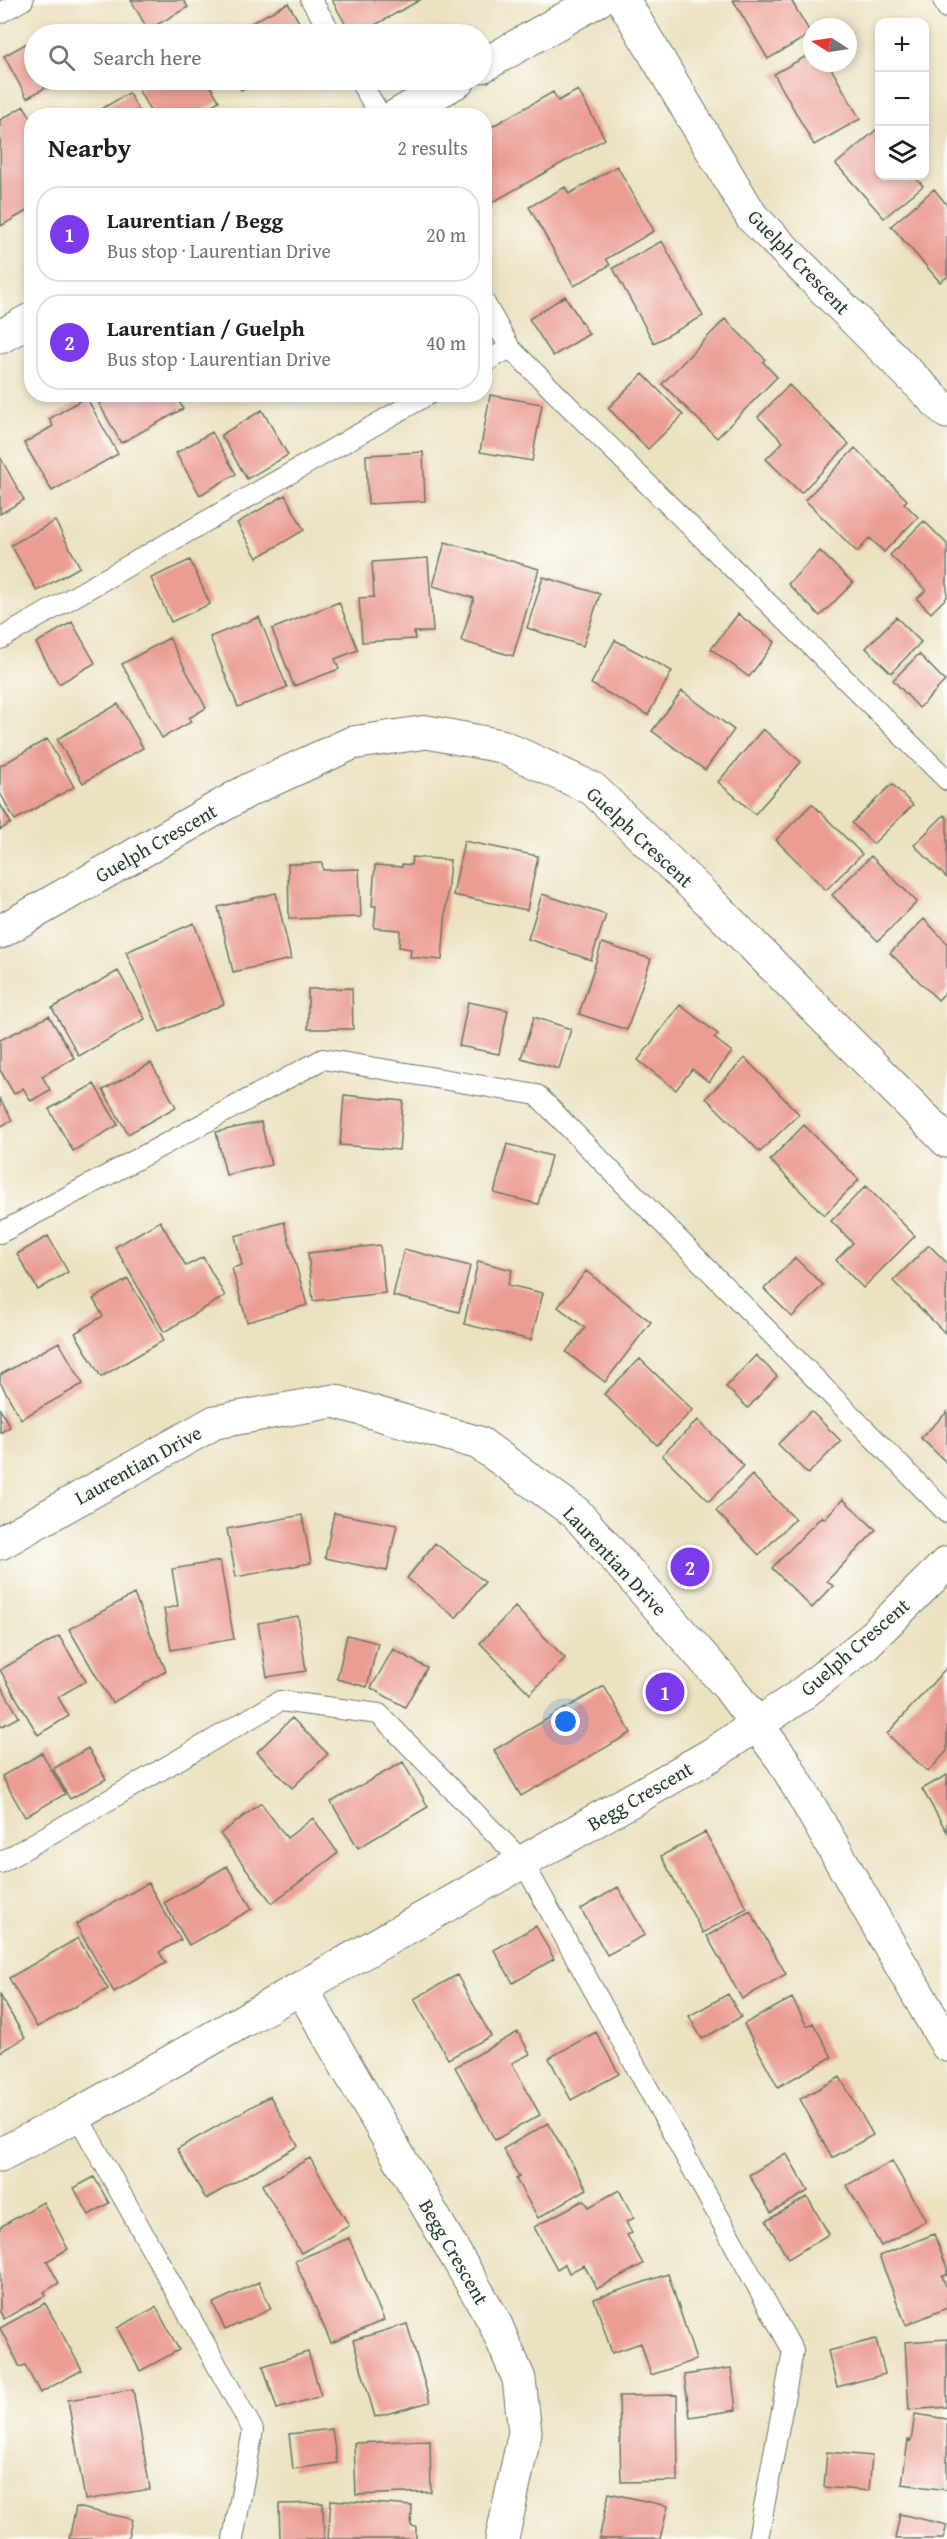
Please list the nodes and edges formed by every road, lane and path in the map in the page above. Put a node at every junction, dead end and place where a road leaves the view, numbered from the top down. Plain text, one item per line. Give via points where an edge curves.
1 (23, 0) edge
2 (310, 0) edge
3 (598, 0) edge
4 (623, 0) edge
5 (943, 0) edge
6 (947, 8) edge
7 (0, 13) edge
8 (326, 24) edge
9 (492, 60) edge
10 (365, 90) edge
11 (442, 90) edge
12 (376, 108) edge
13 (410, 108) edge
14 (492, 316) edge
15 (24, 324) edge
16 (0, 337) edge
17 (510, 348) junction
18 (492, 358) edge
19 (415, 402) edge
20 (947, 412) edge
21 (0, 639) edge
22 (947, 780) edge
23 (0, 932) edge
24 (947, 1141) edge
25 (0, 1233) edge
26 (947, 1513) edge
27 (0, 1543) edge
28 (947, 1563) edge
29 (758, 1724) junction
30 (522, 1862) junction
31 (0, 1863) edge
32 (301, 1988) junction
33 (947, 2045) edge
34 (77, 2115) junction
35 (0, 2155) edge
36 (233, 2539) edge
37 (502, 2539) edge
38 (758, 2539) edge

1 - 7 lane
2 - 8 lane
3 - 9 street
4 - 20 street, Guelph Crescent via 752,217
5 - 6 lane
10 - 12 lane
11 - 13 street
14 - 17 lane
15 - 16 street
17 - 18 lane
17 - 22 lane
19 - 21 lane
23 - 24 street, Guelph Crescent via 249,790 352,743 427,732 501,746 593,789
25 - 26 lane via 323,1059 537,1095
27 - 29 street, Laurentian Drive via 215,1422 334,1401 479,1443 576,1513
28 - 29 street, Guelph Crescent via 865,1644
29 - 30 street, Begg Crescent via 711,1755
29 - 33 street, Laurentian Drive via 783,1760
30 - 31 lane via 379,1714 280,1701
30 - 32 street, Begg Crescent
30 - 38 lane via 793,2350
32 - 34 street, Begg Crescent
32 - 37 street, Begg Crescent via 494,2321 519,2379 525,2432
34 - 35 street, Begg Crescent
34 - 36 lane via 253,2430

